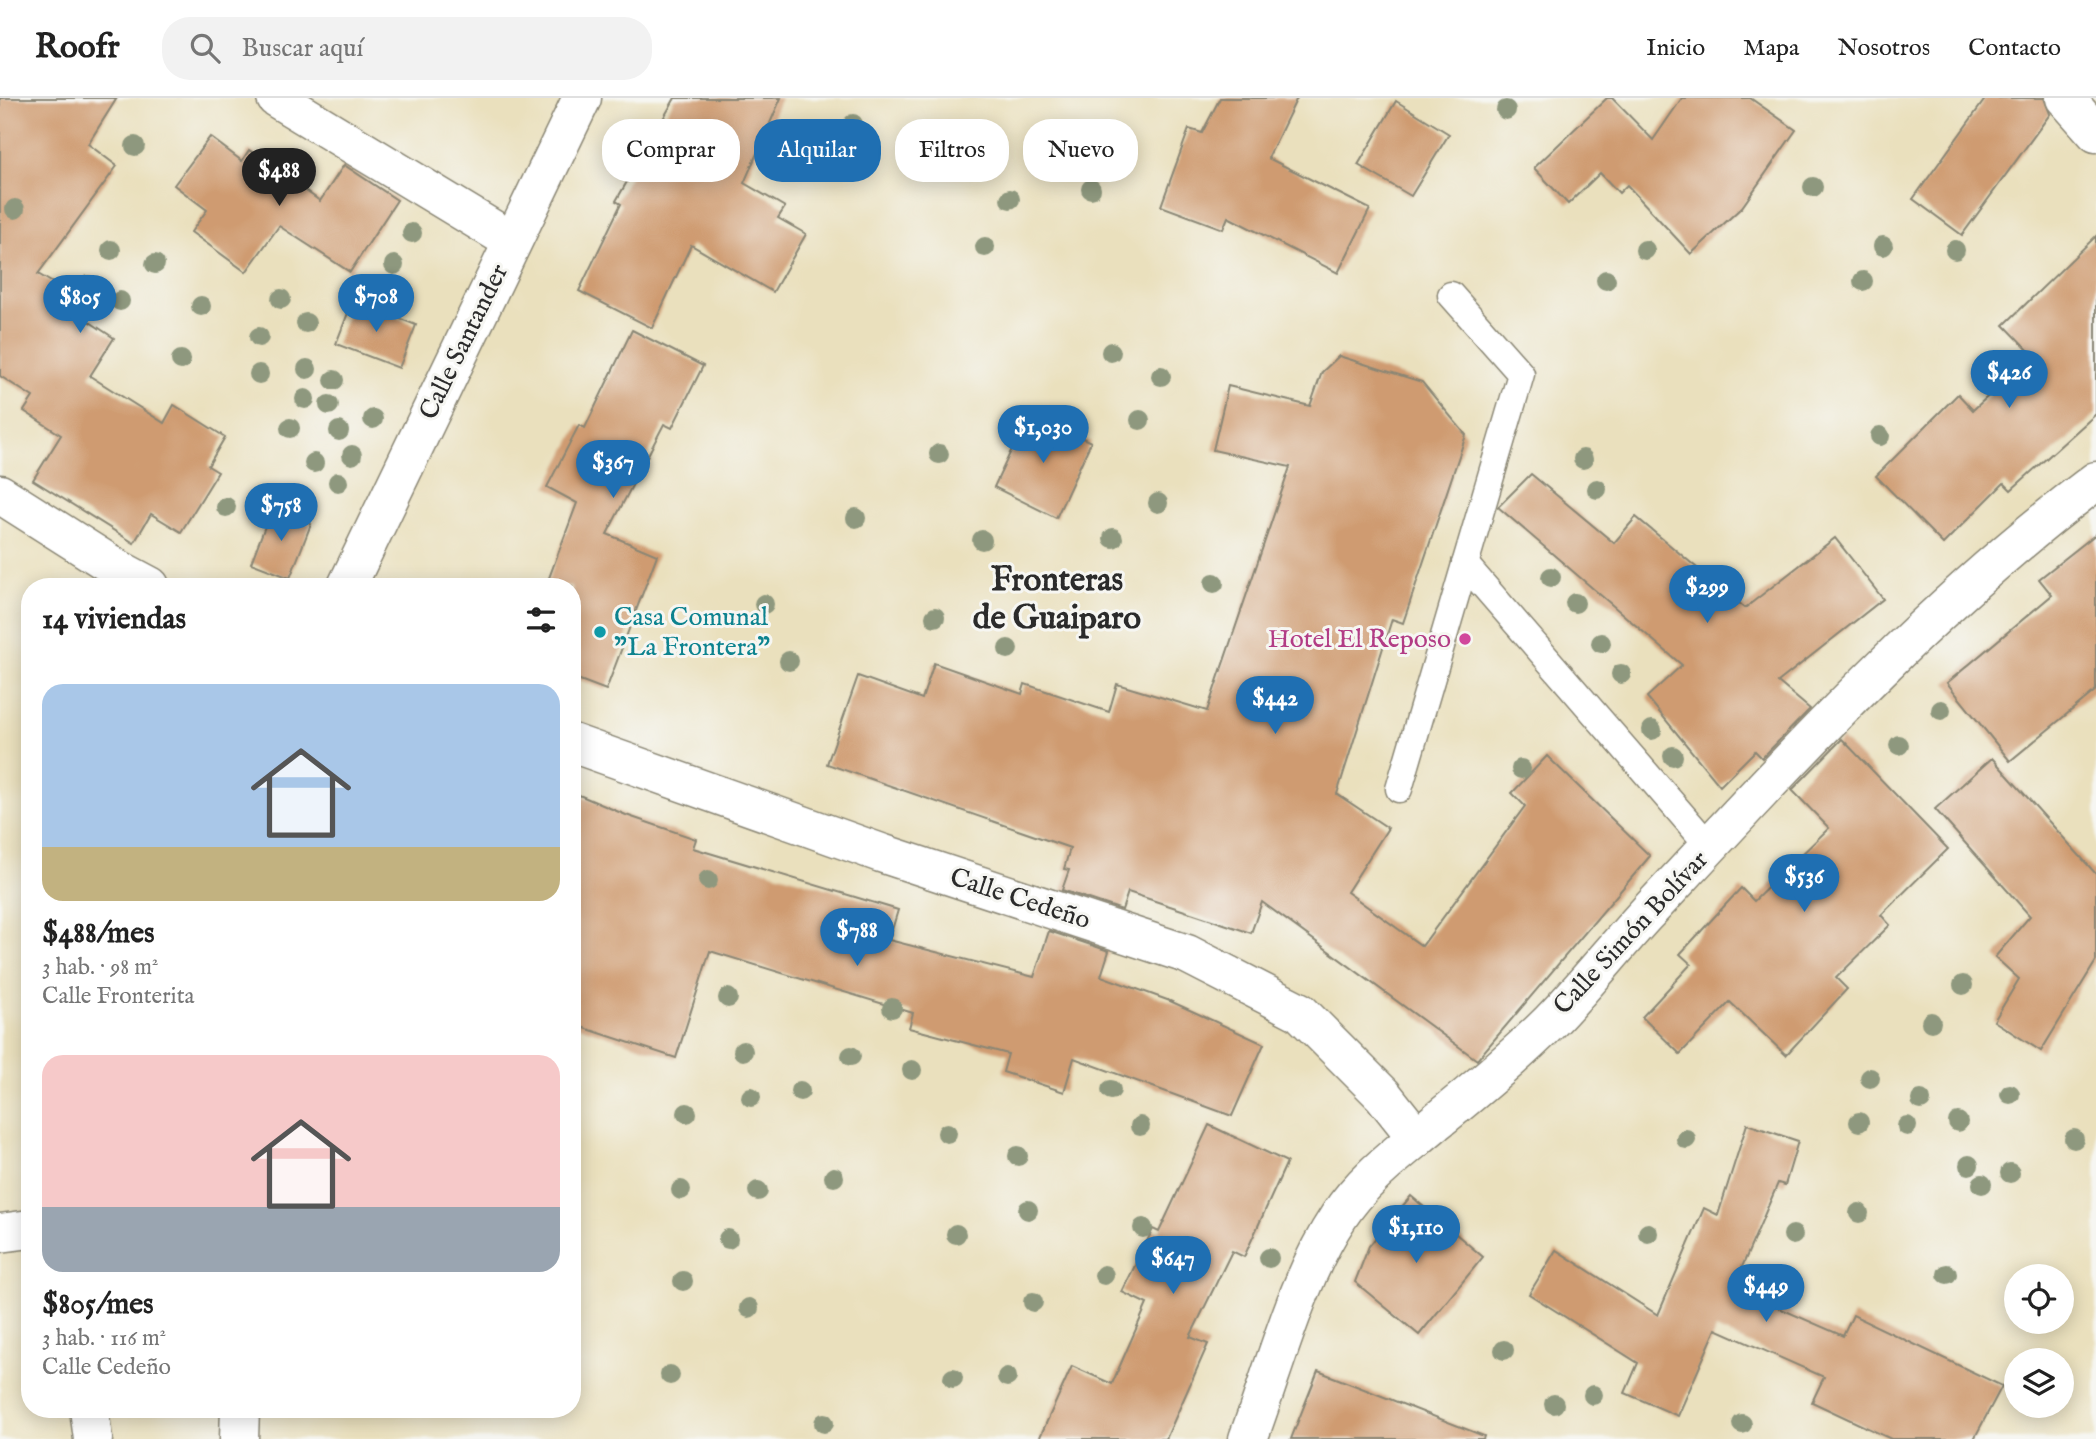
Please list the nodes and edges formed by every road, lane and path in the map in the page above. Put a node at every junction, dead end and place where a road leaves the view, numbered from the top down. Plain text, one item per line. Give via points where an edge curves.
1 (276, 98) edge
2 (582, 98) edge
3 (2065, 98) edge
4 (2096, 133) edge
5 (512, 242) junction
6 (1451, 295) dead end
7 (2096, 481) edge
8 (0, 494) edge
9 (1465, 564) junction
10 (135, 578) edge
11 (351, 578) edge
12 (581, 746) edge
13 (1399, 789) dead end
14 (1710, 847) junction
15 (1417, 1138) junction
16 (21, 1230) edge
17 (0, 1233) edge
18 (90, 1418) edge
19 (240, 1418) edge
20 (93, 1439) edge
21 (239, 1439) edge
22 (1248, 1439) edge

1 - 5 street
2 - 5 street, Calle Santander
3 - 4 street
5 - 11 street, Calle Santander
6 - 9 lane via 1521,374
7 - 14 street, Calle Simón Bolívar via 2037,526 1894,652
8 - 10 street
9 - 13 lane
9 - 14 lane
12 - 15 street, Calle Cedeño via 881,853 1187,954 1300,1012 1383,1095
14 - 15 street, Calle Simón Bolívar via 1551,1020
15 - 22 street, Calle Simón Bolívar via 1364,1185 1325,1238
16 - 17 street
18 - 20 street
19 - 21 street

